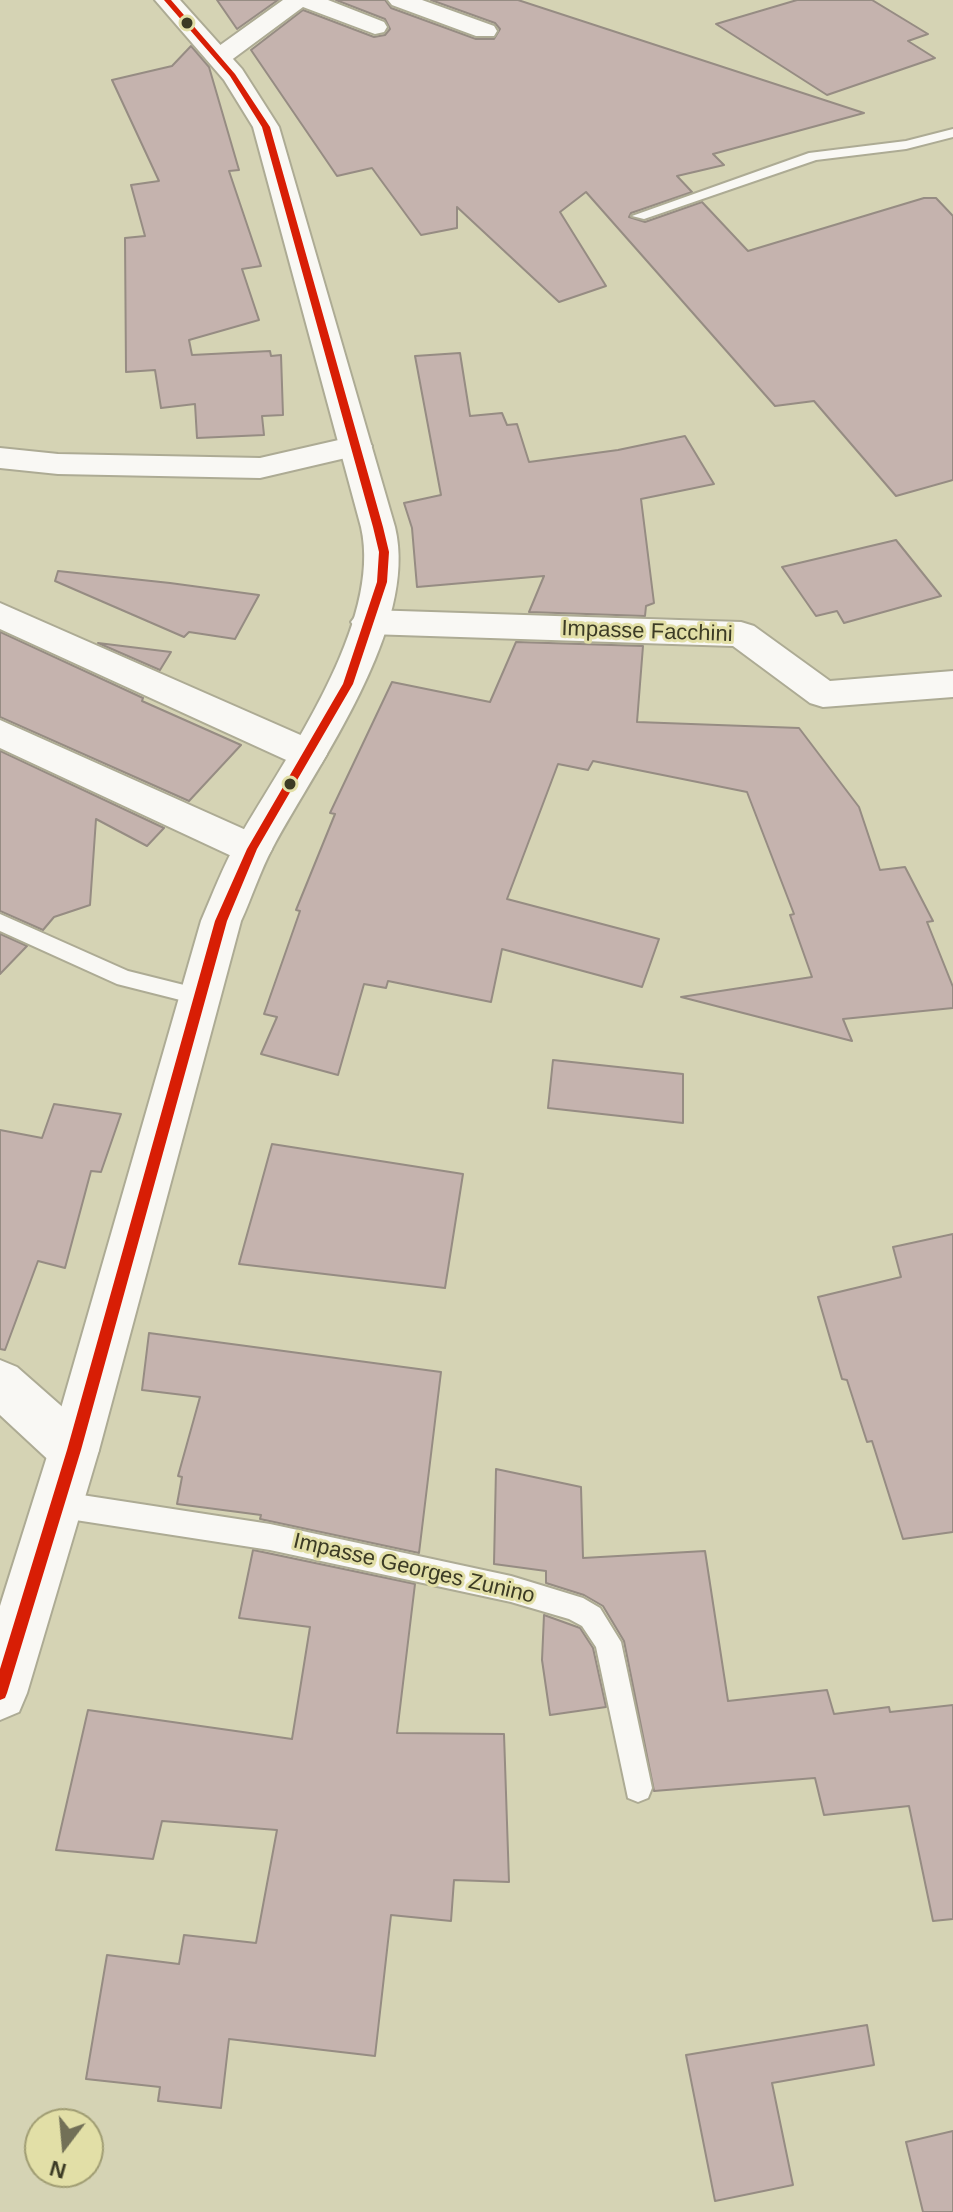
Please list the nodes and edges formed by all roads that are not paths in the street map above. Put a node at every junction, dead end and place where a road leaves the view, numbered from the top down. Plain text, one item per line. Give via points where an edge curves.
1 (167, 0) edge
2 (298, 0) edge
3 (306, 0) edge
4 (400, 0) edge
5 (375, 27) dead end
6 (485, 31) dead end
7 (221, 56) junction
8 (953, 133) edge
9 (639, 216) dead end
10 (356, 446) junction
11 (0, 458) edge
12 (0, 615) edge
13 (369, 622) junction
14 (953, 684) edge
15 (0, 733) edge
16 (308, 754) junction
17 (252, 849) junction
18 (0, 922) edge
19 (200, 997) junction
20 (0, 1383) edge
21 (74, 1450) junction
22 (56, 1504) junction
23 (0, 1693) edge
24 (638, 1788) dead end

1 - 7 street
2 - 7 street
3 - 5 street
4 - 6 street
7 - 10 street via 249,92 266,127
8 - 9 lane via 906,145 814,156
10 - 11 street via 260,468
10 - 13 street via 384,552 382,582
12 - 16 street
13 - 14 street, Impasse Facchini via 741,634 823,694
13 - 16 street via 348,684
15 - 17 street
16 - 17 street
17 - 19 street via 221,921
18 - 19 lane via 124,978
19 - 21 street
20 - 21 street
21 - 22 street
22 - 23 street
22 - 24 lane, Impasse Georges Zunino via 270,1537 574,1607 591,1617 608,1642

